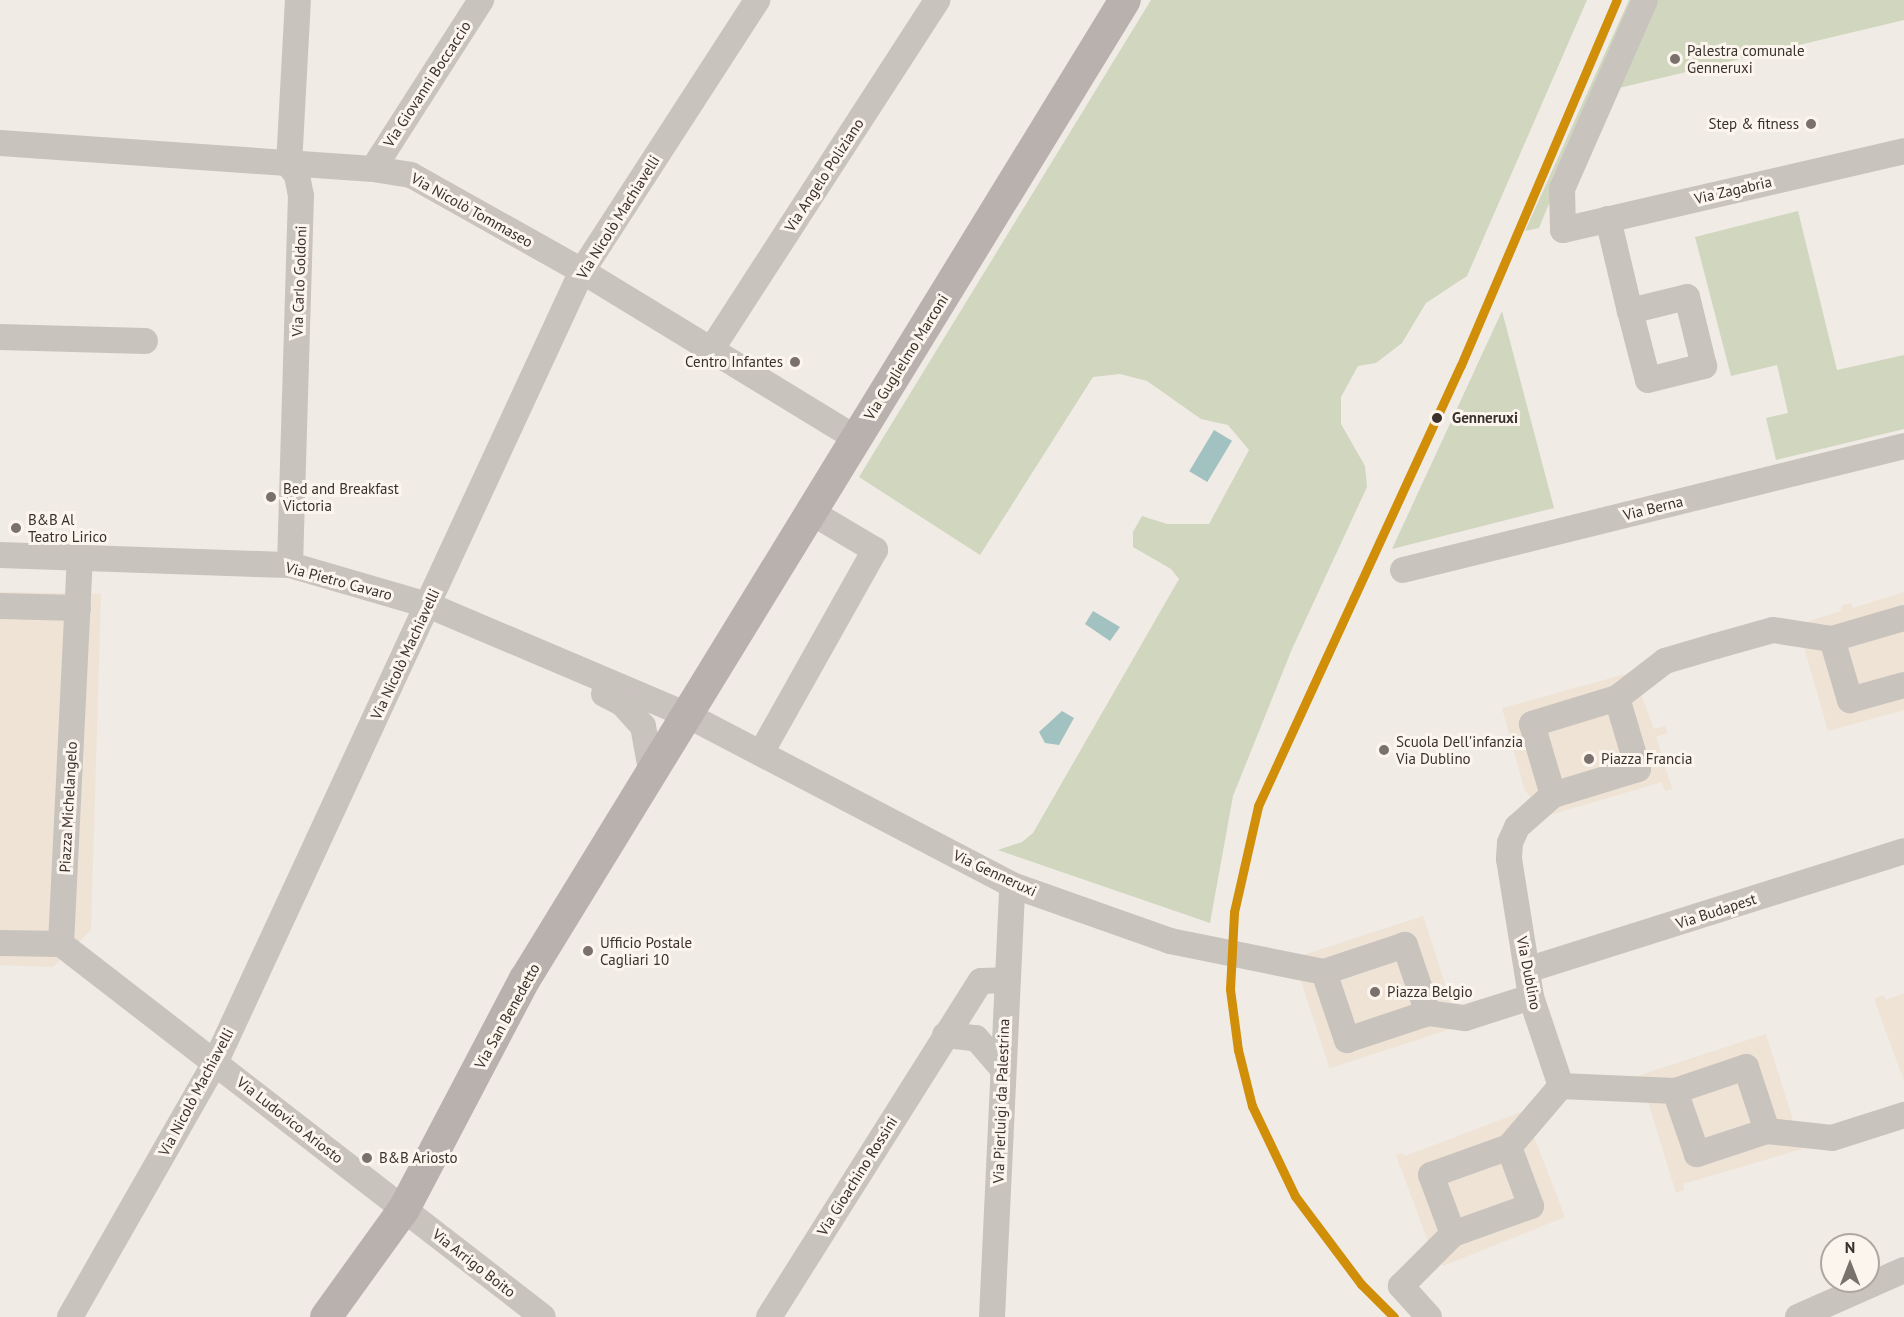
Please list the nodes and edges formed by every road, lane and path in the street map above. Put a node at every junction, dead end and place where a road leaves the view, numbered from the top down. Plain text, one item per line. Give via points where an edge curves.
1 (298, 0) edge
2 (481, 0) edge
3 (757, 0) edge
4 (937, 0) edge
5 (1125, 0) edge
6 (1646, 0) edge
7 (0, 143) edge
8 (1904, 151) edge
9 (289, 165) junction
10 (373, 169) junction
11 (1608, 219) junction
12 (582, 271) junction
13 (1630, 311) dead end
14 (0, 337) edge
15 (145, 341) dead end
16 (711, 350) junction
17 (856, 438) junction
18 (1904, 446) edge
19 (812, 512) junction
20 (0, 555) edge
21 (80, 559) junction
22 (290, 565) junction
23 (1403, 570) dead end
24 (428, 605) junction
25 (0, 606) edge
26 (78, 608) junction
27 (1904, 618) edge
28 (1832, 639) junction
29 (591, 674) junction
30 (1904, 685) edge
31 (1617, 698) junction
32 (688, 716) junction
33 (761, 753) junction
34 (651, 770) junction
35 (1553, 795) junction
36 (1904, 851) edge
37 (1012, 885) junction
38 (0, 943) edge
39 (61, 944) junction
40 (1527, 970) junction
41 (1324, 972) junction
42 (1006, 980) junction
43 (1531, 997) junction
44 (1428, 1013) junction
45 (945, 1035) junction
46 (215, 1063) junction
47 (1003, 1069) junction
48 (1561, 1086) junction
49 (1675, 1091) junction
50 (1903, 1119) edge
51 (1767, 1131) junction
52 (1509, 1147) junction
53 (404, 1209) junction
54 (1453, 1234) junction
55 (1904, 1270) edge
56 (70, 1317) edge
57 (326, 1317) edge
58 (543, 1317) edge
59 (769, 1317) edge
60 (992, 1317) edge
61 (1429, 1317) edge
62 (1798, 1317) edge

1 - 9 street, Via Carlo Goldoni
2 - 10 street, Via Giovanni Boccaccio
3 - 12 street, Via Nicolò Machiavelli
4 - 16 street, Via Angelo Poliziano
5 - 17 main road, Via Guglielmo Marconi
6 - 11 street, Via Zagabria via 1562,189 1563,230
7 - 9 street, Via Nicolò Tommaseo
8 - 11 street, Via Zagabria
9 - 10 street, Via Nicolò Tommaseo
9 - 22 street, Via Carlo Goldoni via 297,175 301,196
10 - 12 street, Via Nicolò Tommaseo via 411,175
11 - 13 street
12 - 16 street, Via Nicolò Tommaseo
12 - 24 street, Via Nicolò Machiavelli
14 - 15 street
16 - 17 street, Via Nicolò Tommaseo
17 - 19 main road, Via Guglielmo Marconi
18 - 23 street, Via Berna
19 - 32 main road, Via Guglielmo Marconi
19 - 33 street via 875,550
20 - 21 street, Via Pietro Cavaro
21 - 22 street, Via Pietro Cavaro
21 - 26 street, Piazza Michelangelo
22 - 24 street, Via Pietro Cavaro
24 - 29 street, Via Pietro Cavaro
24 - 46 street, Via Nicolò Machiavelli
25 - 26 street
26 - 39 street, Piazza Michelangelo
27 - 28 street
28 - 30 street via 1850,700
28 - 31 street via 1773,630 1665,661
29 - 32 street, Via Pietro Cavaro
29 - 34 street, Via Pietro Cavaro via 600,692 622,703 643,726
31 - 35 street via 1532,724
31 - 35 street via 1638,769
32 - 33 street, Via Genneruxi
32 - 34 main road, Via San Benedetto
33 - 37 street, Via Genneruxi
34 - 53 main road, Via San Benedetto via 525,979
35 - 40 street, Via Dublino via 1518,827 1510,843
36 - 40 street, Via Budapest
37 - 41 street, Via Genneruxi via 1170,941
37 - 42 street, Via Pierluigi da Palestrina
38 - 39 street
39 - 46 street, Via Ludovico Ariosto
40 - 43 street, Via Dublino
41 - 44 street via 1405,945
41 - 44 street via 1347,1040
42 - 45 street, Via Gioachino Rossini via 981,981
42 - 47 street, Via Pierluigi da Palestrina
43 - 44 street via 1465,1018
43 - 48 street, Via Dublino
45 - 47 street via 976,1038
45 - 59 street, Via Gioachino Rossini
46 - 53 street, Via Ludovico Ariosto
46 - 56 street, Via Nicolò Machiavelli
47 - 60 street, Via Pierluigi da Palestrina
48 - 49 street
48 - 52 street
49 - 51 street via 1697,1154
49 - 51 street via 1746,1067
50 - 51 street via 1832,1138
52 - 54 street via 1531,1206
52 - 54 street via 1431,1174
53 - 57 main road, Via San Benedetto
53 - 58 street, Via Arrigo Boito
54 - 61 street via 1401,1286
55 - 62 street

